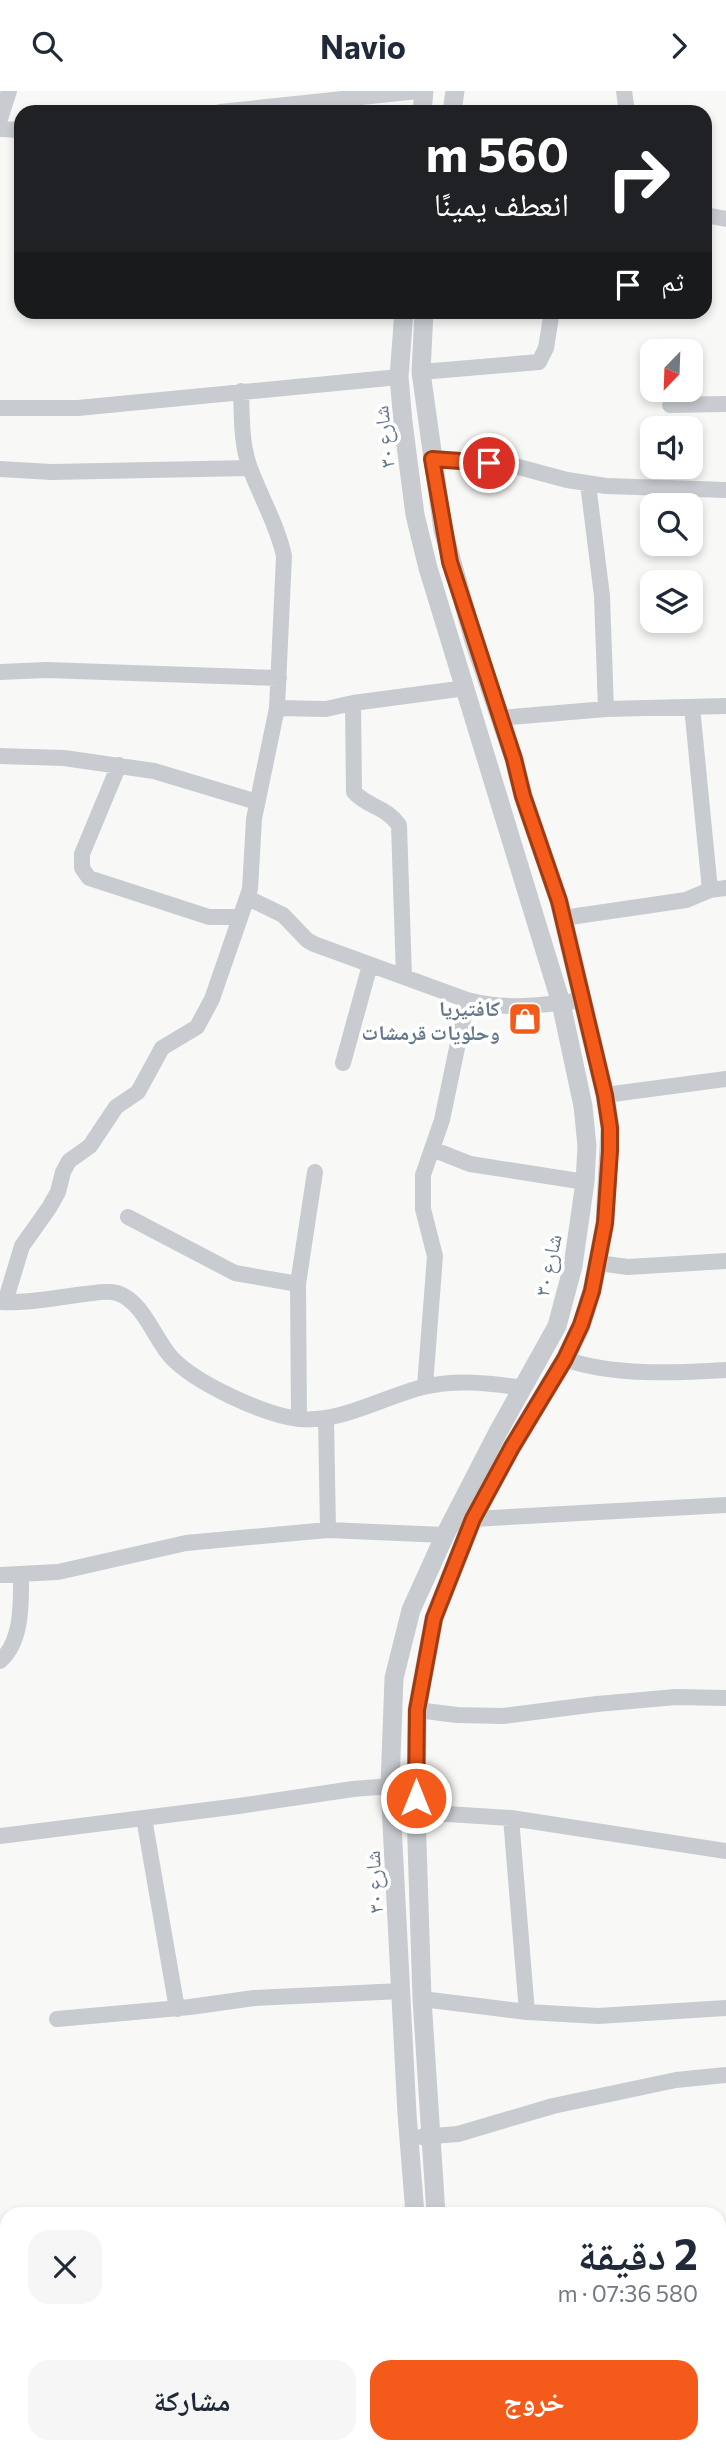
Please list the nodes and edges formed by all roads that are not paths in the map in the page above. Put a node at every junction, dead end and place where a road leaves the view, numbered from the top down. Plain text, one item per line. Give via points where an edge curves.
1 (9, 91) edge
2 (418, 91) edge
3 (286, 105) edge
4 (0, 119) edge
5 (403, 319) edge
6 (424, 319) edge
7 (550, 319) edge
8 (421, 372) junction
9 (399, 377) junction
10 (241, 391) junction
11 (726, 404) edge
12 (670, 405) dead end
13 (0, 408) edge
14 (432, 459) junction
15 (250, 468) junction
16 (0, 469) edge
17 (588, 484) junction
18 (726, 490) edge
19 (450, 562) junction
20 (428, 568) junction
21 (0, 672) edge
22 (279, 678) junction
23 (466, 688) junction
24 (353, 703) junction
25 (726, 706) edge
26 (692, 707) junction
27 (277, 708) junction
28 (606, 709) junction
29 (500, 718) junction
30 (0, 756) edge
31 (119, 765) junction
32 (257, 802) junction
33 (718, 889) edge
34 (248, 898) junction
35 (240, 917) junction
36 (563, 918) junction
37 (370, 965) junction
38 (404, 977) junction
39 (467, 1000) junction
40 (583, 1000) junction
41 (561, 1003) junction
42 (343, 1063) dead end
43 (726, 1079) edge
44 (605, 1095) junction
45 (432, 1149) junction
46 (315, 1172) dead end
47 (585, 1182) junction
48 (128, 1217) dead end
49 (726, 1261) edge
50 (598, 1263) junction
51 (298, 1284) junction
52 (2, 1302) edge
53 (565, 1359) junction
54 (726, 1370) edge
55 (425, 1386) junction
56 (524, 1388) junction
57 (326, 1417) junction
58 (299, 1419) junction
59 (726, 1505) edge
60 (473, 1519) junction
61 (328, 1530) junction
62 (444, 1535) junction
63 (21, 1574) junction
64 (0, 1575) edge
65 (0, 1661) edge
66 (726, 1698) edge
67 (417, 1710) junction
68 (416, 1784) junction
69 (390, 1785) junction
70 (416, 1812) junction
71 (144, 1818) junction
72 (511, 1818) junction
73 (0, 1836) edge
74 (726, 1851) edge
75 (401, 1991) junction
76 (422, 1999) junction
77 (726, 2008) edge
78 (177, 2009) junction
79 (527, 2012) junction
80 (57, 2019) dead end
81 (726, 2075) edge
82 (432, 2137) junction
83 (409, 2138) junction
84 (414, 2207) edge
85 (436, 2207) edge

1 - 4 street
2 - 3 street
5 - 9 street, شارع ٣٠
6 - 8 street
7 - 8 street via 539,362
8 - 14 street
9 - 10 street
9 - 20 street, شارع ٣٠ via 415,515
10 - 13 street via 78,408
10 - 15 street
11 - 12 street
14 - 17 street via 511,465
14 - 19 street
15 - 16 street
15 - 22 street via 284,556
17 - 18 street
17 - 28 street via 602,596
19 - 20 street
19 - 29 street
20 - 23 street, شارع ٣٠
21 - 22 street
22 - 27 street
23 - 24 street
23 - 41 street, شارع ٣٠
24 - 27 street via 326,709
24 - 38 street via 354,792 361,800 391,813 399,825
25 - 26 street
26 - 28 street
26 - 33 street
27 - 32 street
28 - 29 street
29 - 36 street
30 - 31 street
31 - 32 street
31 - 35 street via 82,854 82,867 89,878 209,917
32 - 34 street
33 - 36 street via 686,900
34 - 35 street
34 - 37 street via 283,915 314,944
35 - 52 street via 204,1017 197,1027 162,1048 138,1092 116,1107 90,1146 69,1161 54,1200 22,1246
36 - 40 street
37 - 38 street
37 - 42 street
38 - 39 street
39 - 41 street via 504,1008
39 - 45 street via 452,1081
40 - 41 street
40 - 44 street
41 - 47 street, شارع ٣٠ via 583,1106
43 - 44 street
44 - 50 street via 610,1151
45 - 47 street via 470,1164
45 - 55 street via 422,1185 435,1256
46 - 51 street
47 - 56 street, شارع ٣٠ via 573,1266 557,1327
48 - 51 street via 235,1273
49 - 50 street via 628,1267
50 - 53 street via 581,1325
51 - 58 street
52 - 58 street via 119,1294 134,1304 159,1342 190,1373 233,1397
53 - 54 street via 626,1370
53 - 60 street
55 - 56 street via 470,1381
55 - 57 street
56 - 62 street, شارع ٣٠
57 - 58 street
57 - 61 street
59 - 60 street
60 - 67 street via 434,1618
61 - 62 street
61 - 63 street via 186,1543 58,1572
62 - 69 street, شارع ٣٠ via 401,1642
63 - 64 street
63 - 65 street via 14,1645
66 - 67 street via 676,1697 503,1716
67 - 68 street
68 - 69 street
68 - 70 street
69 - 71 street
69 - 75 street, شارع ٣٠
70 - 72 street
70 - 76 street
71 - 73 street
71 - 78 street
72 - 74 street
72 - 79 street
75 - 78 street via 254,1998
75 - 83 street, شارع ٣٠
76 - 79 street
76 - 82 street
77 - 79 street via 598,2016
78 - 80 street
81 - 82 street via 662,2083
82 - 83 street
82 - 85 street
83 - 84 street, شارع ٣٠

